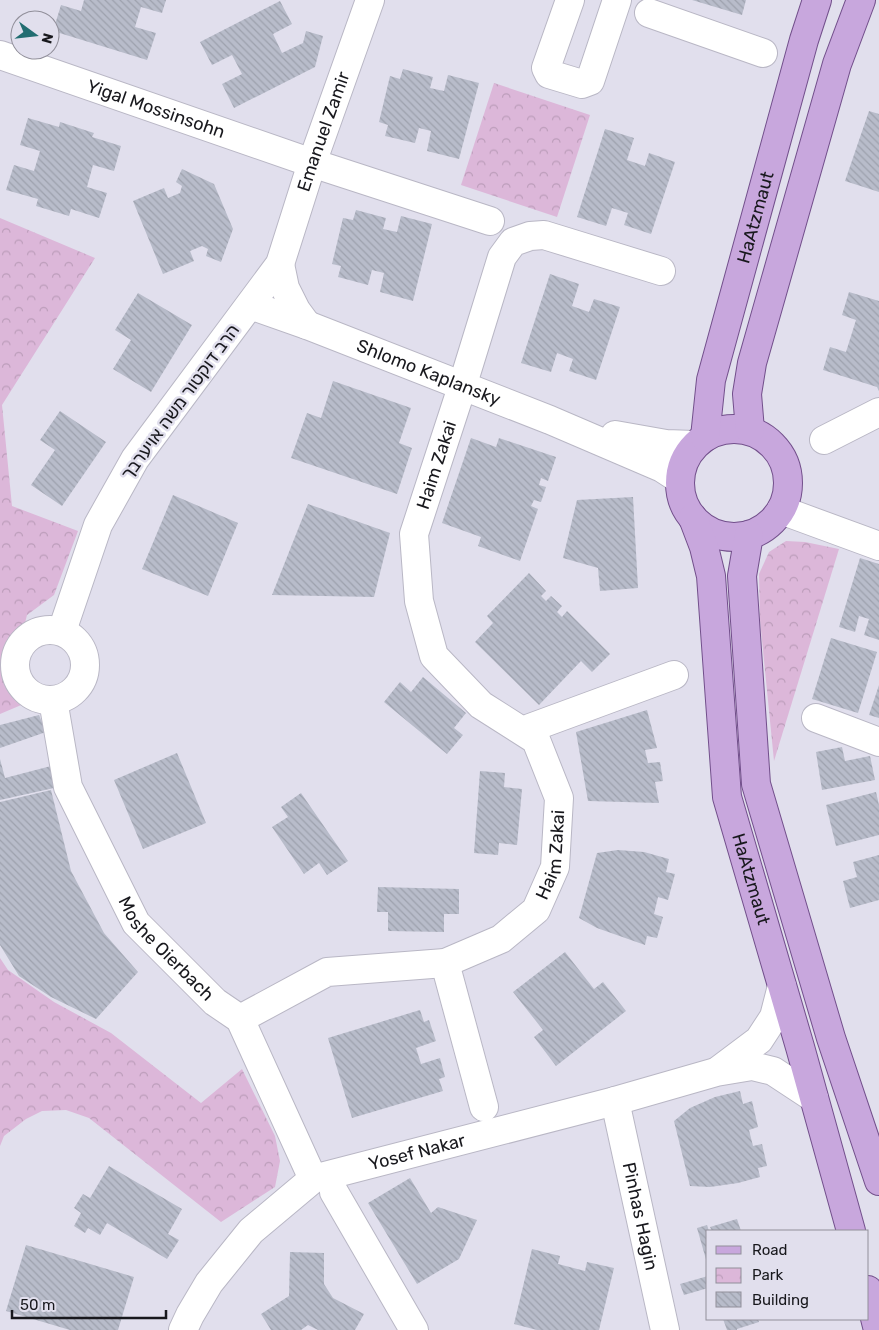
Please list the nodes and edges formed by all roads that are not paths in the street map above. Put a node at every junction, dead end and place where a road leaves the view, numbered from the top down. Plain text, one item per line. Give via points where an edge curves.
1 (370, 0) edge
2 (570, 0) edge
3 (817, 0) edge
4 (860, 0) edge
5 (629, 5) edge
6 (763, 53) dead end
7 (0, 55) edge
8 (312, 163) junction
9 (490, 221) dead end
10 (280, 264) junction
11 (661, 271) dead end
12 (250, 305) junction
13 (308, 325) junction
14 (462, 387) junction
15 (879, 412) edge
16 (550, 420) junction
17 (750, 430) junction
18 (824, 440) dead end
19 (699, 441) junction
20 (679, 479) junction
21 (781, 510) junction
22 (692, 518) junction
23 (749, 535) junction
24 (879, 546) edge
25 (62, 631) junction
26 (10, 640) edge
27 (674, 675) dead end
28 (53, 700) junction
29 (816, 718) dead end
30 (530, 728) dead end
31 (879, 742) edge
32 (445, 963) junction
33 (782, 986) junction
34 (240, 1019) junction
35 (716, 1072) junction
36 (814, 1098) junction
37 (615, 1101) junction
38 (484, 1107) dead end
39 (879, 1181) edge
40 (323, 1185) junction
41 (851, 1230) edge
42 (869, 1294) edge
43 (183, 1330) edge
44 (414, 1330) edge
45 (665, 1330) edge
46 (878, 1330) edge

1 - 8 street, Emanuel Zamir
2 - 5 street via 546,68 549,74 582,84 590,81
3 - 19 main road, HaAtzmaut via 711,380
4 - 17 main road, HaAtzmaut via 838,64 752,363 747,394
5 - 6 street
7 - 8 street, Yigal Mossinsohn
8 - 9 street, Yigal Mossinsohn
8 - 10 street, Emanuel Zamir
10 - 12 street, הרב דוקטור משה אויערבך
10 - 13 street via 285,288
11 - 14 street, Haim Zakai via 544,235 513,242 502,257
12 - 13 street, Shlomo Kaplansky
12 - 25 street, הרב דוקטור משה אויערבך via 135,459 98,525
13 - 14 street, Shlomo Kaplansky
14 - 16 street, Shlomo Kaplansky
14 - 32 street, Haim Zakai via 414,534 419,602 434,656 481,705 536,740 559,798 555,867 536,910 501,939
15 - 18 street
16 - 19 street, Shlomo Kaplansky via 647,442 672,445
16 - 20 street, Shlomo Kaplansky via 662,468
17 - 19 main road via 719,430
17 - 21 main road via 777,449 785,464 788,487
19 - 20 main road via 686,457
20 - 22 main road via 684,504
21 - 23 main road via 773,521
21 - 24 street
22 - 23 main road via 718,535
22 - 33 main road, HaAtzmaut via 711,576 727,797
23 - 39 main road, HaAtzmaut via 742,576 756,784 831,1038
25 - 26 street via 40,630 30,636
25 - 28 street via 80,646 85,669 75,690
26 - 28 street via 16,676 22,687 30,695
27 - 30 street
28 - 34 street, Moshe Oierbach via 68,787 136,924 215,1002
29 - 31 street
32 - 34 street, Haim Zakai via 327,972
32 - 38 street
33 - 35 street, Yosef Nakar via 774,1017 759,1040
33 - 36 main road, HaAtzmaut
34 - 40 street
35 - 36 street, Yosef Nakar via 752,1066 773,1071
35 - 37 street, Yosef Nakar
36 - 41 main road, HaAtzmaut
37 - 40 street, Yosef Nakar
37 - 45 street, Pinhas Hagin
40 - 43 street, Yosef Nakar via 251,1231 209,1283
40 - 44 street
42 - 46 main road

